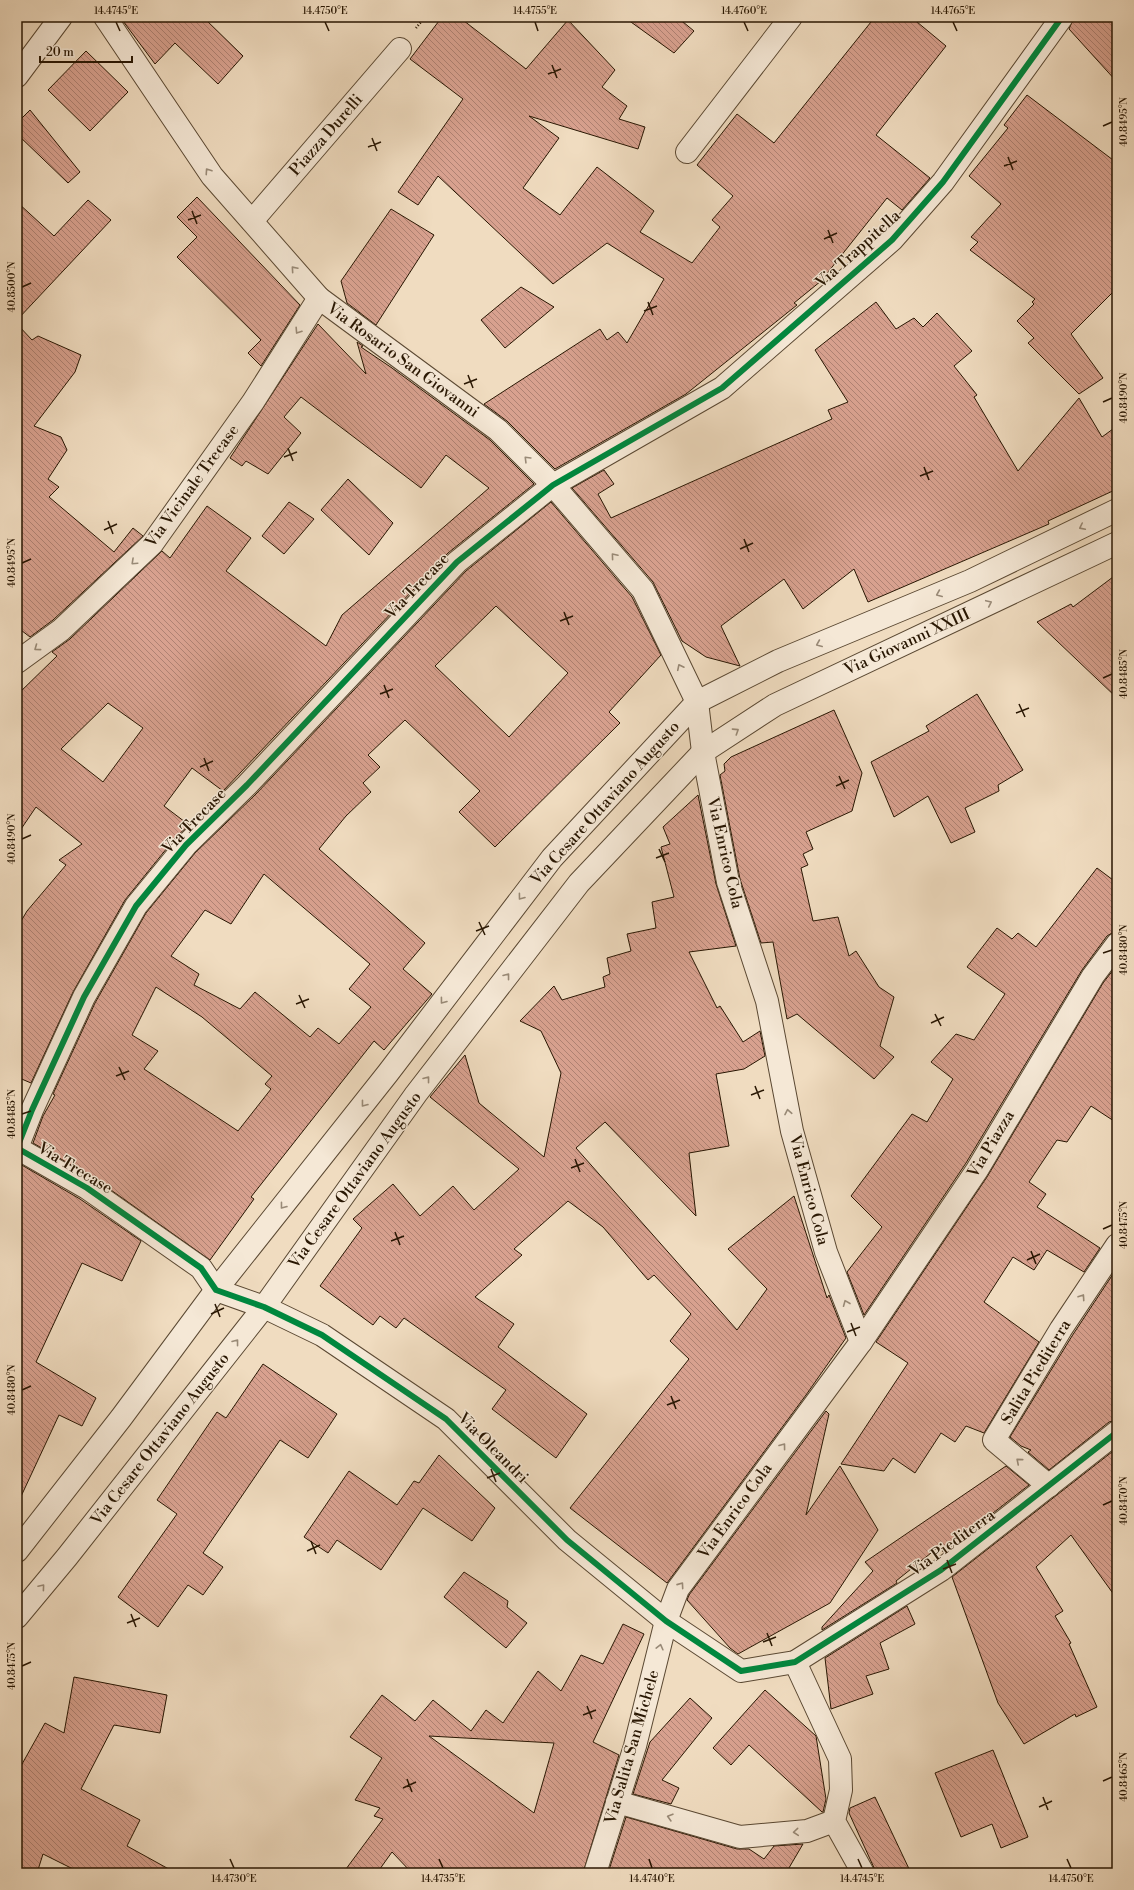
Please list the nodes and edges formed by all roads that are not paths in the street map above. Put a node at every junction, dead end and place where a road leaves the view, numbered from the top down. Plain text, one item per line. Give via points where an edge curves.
1 (61, 17) edge
2 (105, 17) edge
3 (791, 17) edge
4 (1062, 17) edge
5 (400, 49) dead end
6 (17, 76) edge
7 (687, 152) dead end
8 (252, 221) junction
9 (319, 298) junction
10 (621, 445) joint
11 (553, 485) junction
12 (1117, 510) edge
13 (1117, 543) edge
14 (17, 662) edge
15 (697, 702) junction
16 (703, 752) junction
17 (1117, 944) edge
18 (1117, 1245) edge
19 (216, 1290) junction
20 (264, 1307) junction
21 (861, 1342) junction
22 (1117, 1432) edge
23 (1049, 1486) junction
24 (17, 1550) edge
25 (17, 1617) edge
26 (666, 1621) junction
27 (795, 1662) junction
28 (617, 1802) junction
29 (834, 1821) junction
30 (595, 1873) edge
31 (863, 1873) edge

1 - 6 street
8 -> 2 street, Via Rosario San Giovanni via 212,176
3 - 7 street
4 - 10 street, Via Trappitella via 943,182 892,240 722,388
5 - 8 street, Piazza Durelli
9 -> 8 street, Via Rosario San Giovanni
11 -> 9 street, Via Rosario San Giovanni via 498,430
9 -> 14 street, Via Vicinale Trecase via 253,402 152,544 61,630
10 - 11 street, Via Trecase
15 -> 11 street, Via Rosario San Giovanni via 643,590
11 - 19 street, Via Trecase via 457,562 247,785 186,845 136,906 84,997 32,1110 17,1148 88,1188 201,1268
12 -> 15 street, Via Giovanni XXIII via 970,581 778,661
16 -> 13 street, Via Giovanni XXIII via 776,705
15 - 16 street, Via Enrico Cola
15 -> 19 street, Via Cesare Ottaviano Augusto via 552,858 388,1073
20 -> 16 street, Via Cesare Ottaviano Augusto via 416,1094 579,883
21 -> 16 street, Via Enrico Cola via 826,1252 792,1131 767,1001 728,882
17 - 21 street, Via Piazza via 1092,976 977,1170
23 -> 18 street, Salita Piediterra via 994,1440 1061,1329
19 - 20 street, Via Oleandri
19 - 24 street, Via Cesare Ottaviano Augusto via 121,1418
25 -> 20 street, Via Cesare Ottaviano Augusto
20 - 26 street, Via Oleandri via 322,1335 446,1419 567,1540
26 -> 21 street, Via Enrico Cola via 678,1589
22 - 23 street, Via Piediterra
23 - 27 street, Via Piediterra via 941,1570
26 - 27 street, Via Oleandri via 741,1671
28 -> 26 street, Via Salita San Michele via 635,1746
27 - 29 street via 840,1759 841,1790
29 -> 28 street via 807,1831 740,1837
28 - 30 street, Via Salita San Michele
29 - 31 street

